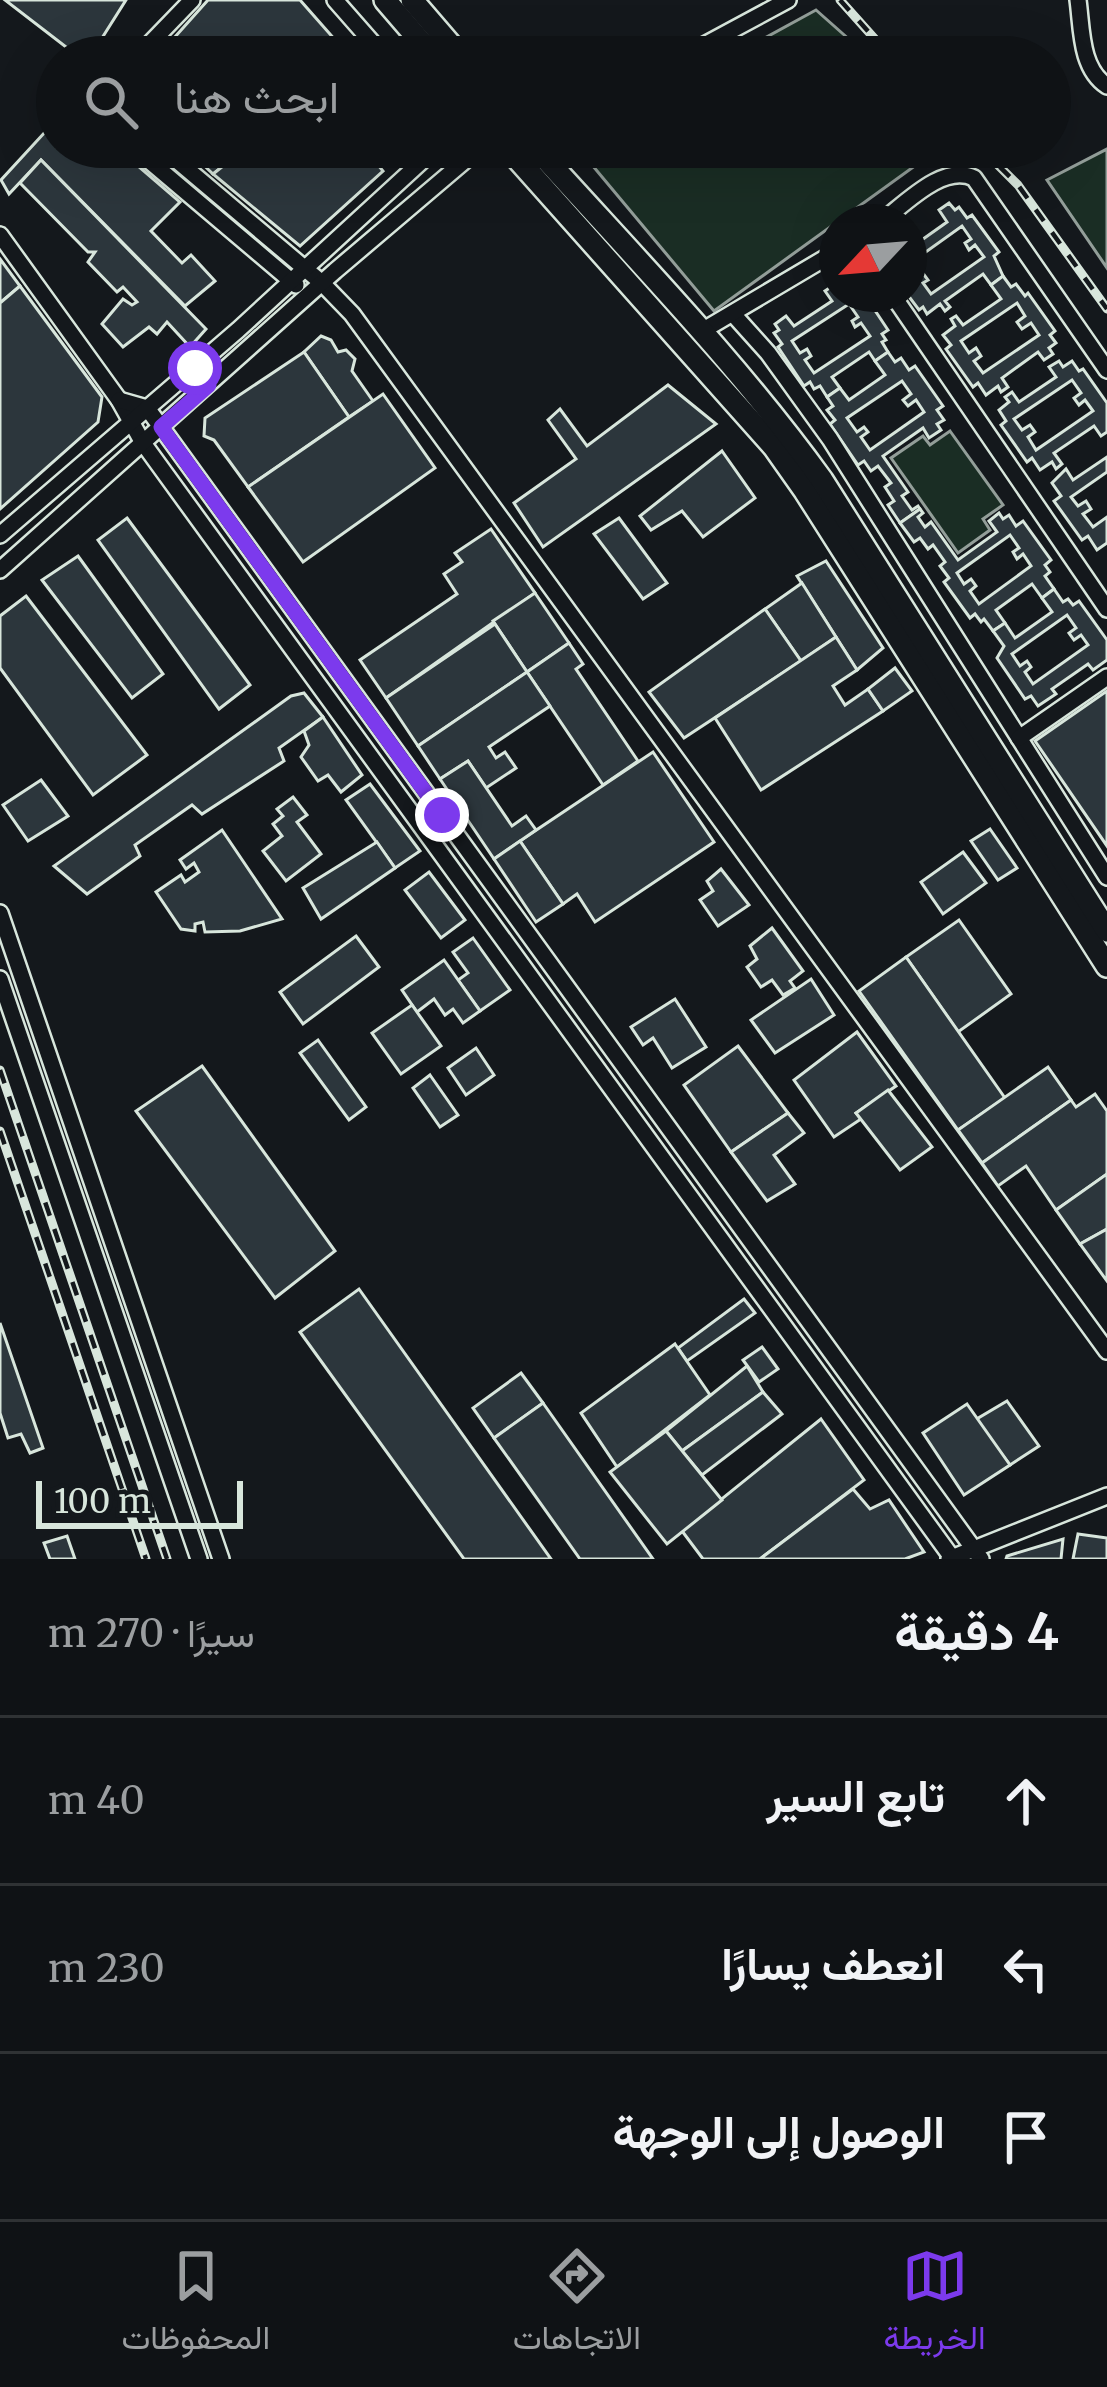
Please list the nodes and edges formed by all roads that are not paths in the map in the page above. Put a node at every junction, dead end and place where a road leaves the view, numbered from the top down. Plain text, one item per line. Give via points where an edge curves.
1 (192, 0) edge
2 (335, 0) edge
3 (385, 0) edge
4 (412, 0) edge
5 (788, 0) edge
6 (1078, 0) edge
7 (157, 36) edge
8 (367, 36) edge
9 (416, 36) edge
10 (443, 36) edge
11 (721, 36) edge
12 (1107, 86) edge
13 (158, 168) edge
14 (186, 168) edge
15 (410, 168) edge
16 (456, 168) edge
17 (537, 168) edge
18 (540, 168) edge
19 (906, 204) edge
20 (0, 235) edge
21 (819, 262) edge
22 (306, 268) junction
23 (291, 281) junction
24 (322, 283) junction
25 (309, 295) junction
26 (337, 297) junction
27 (904, 312) edge
28 (733, 314) junction
29 (702, 331) junction
30 (195, 368) junction
31 (1107, 370) edge
32 (209, 385) junction
33 (119, 400) junction
34 (147, 408) junction
35 (130, 423) junction
36 (161, 427) junction
37 (143, 443) junction
38 (0, 535) edge
39 (0, 569) edge
40 (1107, 609) edge
41 (1107, 676) edge
42 (1019, 738) junction
43 (442, 815) junction
44 (423, 829) junction
45 (1107, 877) edge
46 (0, 913) edge
47 (1107, 931) edge
48 (1107, 966) edge
49 (0, 980) edge
50 (1107, 1352) edge
51 (1107, 1496) edge
52 (977, 1554) edge
53 (199, 1559) edge
54 (221, 1559) edge
55 (951, 1559) edge

1 - 7 street
2 - 8 street
3 - 9 main road
4 - 10 main road
5 - 11 street
6 - 12 street via 1088,62
13 - 23 street
14 - 22 street
15 - 22 street
16 - 24 street
17 - 48 main road via 806,491
18 - 29 main road
19 - 31 street via 947,176 974,178
20 - 33 street
21 - 28 street
22 - 23 street
22 - 24 street
23 - 25 street
23 - 30 street
24 - 25 street
24 - 26 street
25 - 26 street
25 - 32 street
26 - 50 street
27 - 40 street
28 - 29 street
28 - 42 street via 830,439
29 - 47 main road via 822,480
30 - 32 street
30 - 34 street
32 - 36 street
33 - 34 street
33 - 35 street
34 - 35 street
34 - 36 street
35 - 37 street
35 - 38 street
36 - 37 street
36 - 43 street
37 - 39 street
37 - 44 street
41 - 42 street
42 - 45 street
43 - 44 street
43 - 52 street
44 - 55 street
46 - 54 street
49 - 53 street
51 - 52 street
52 - 55 street

